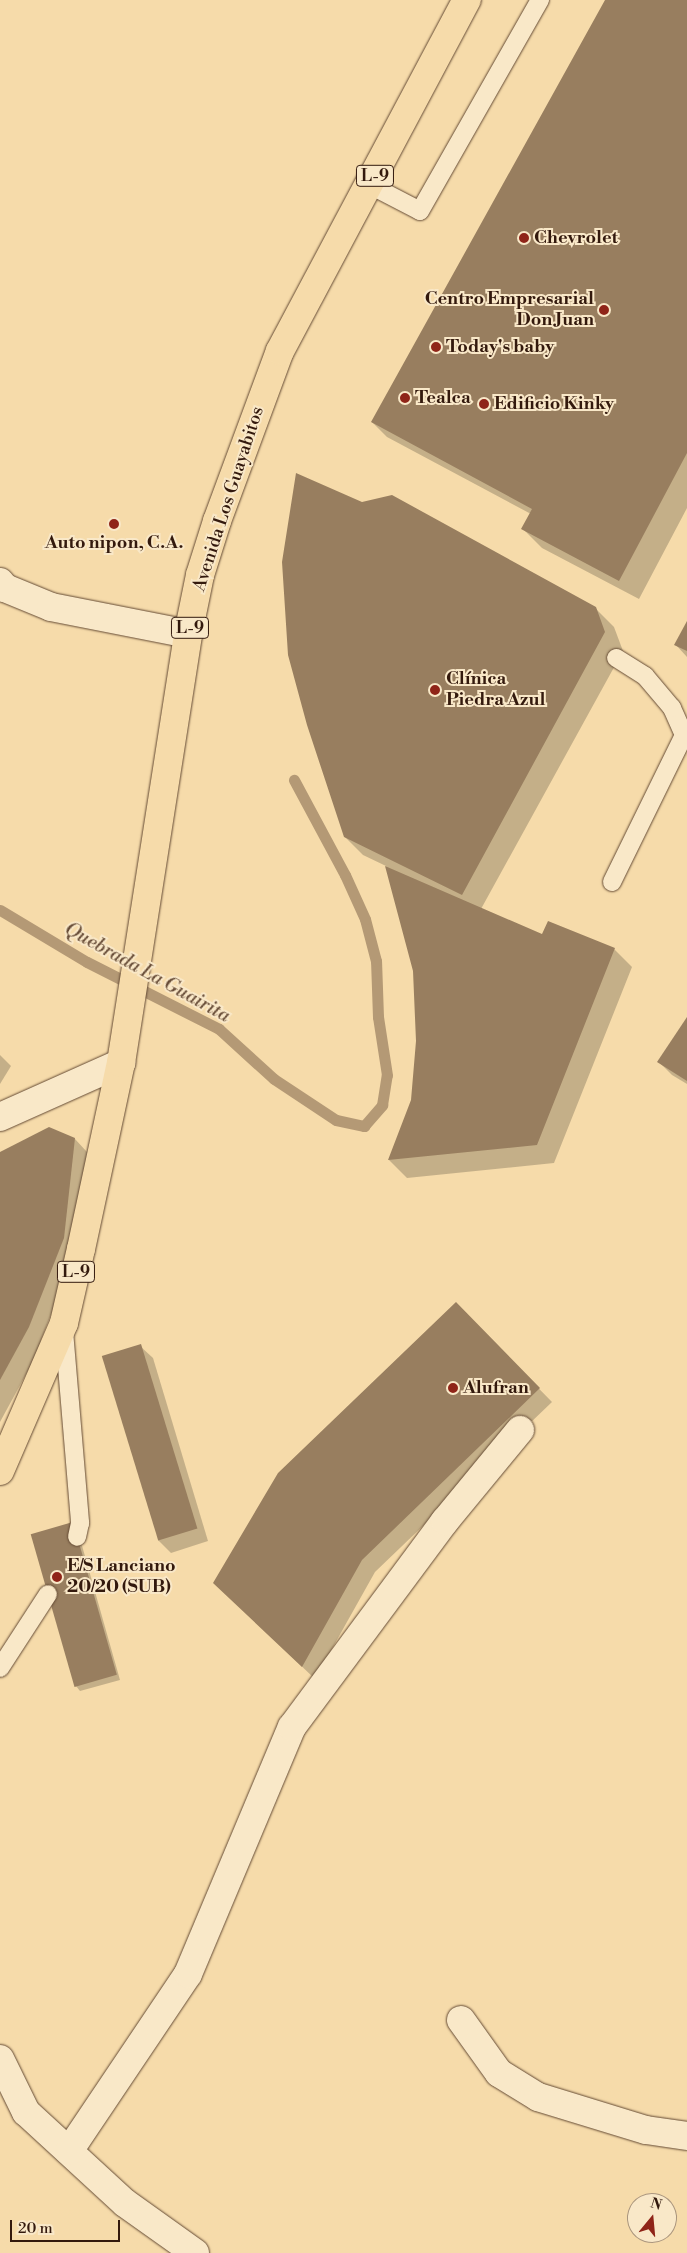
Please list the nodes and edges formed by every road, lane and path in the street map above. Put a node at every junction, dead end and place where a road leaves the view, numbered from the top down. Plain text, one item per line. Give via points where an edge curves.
1 (467, 0) edge
2 (540, 0) edge
3 (370, 185) junction
4 (0, 582) edge
5 (188, 634) junction
6 (616, 658) dead end
7 (612, 882) dead end
8 (120, 1063) junction
9 (0, 1117) edge
10 (64, 1323) junction
11 (520, 1430) dead end
12 (0, 1471) edge
13 (77, 1537) dead end
14 (48, 1594) dead end
15 (0, 1668) edge
16 (461, 2020) dead end
17 (0, 2060) edge
18 (687, 2136) edge
19 (69, 2152) junction
20 (195, 2253) edge

1 - 3 main road, L-9
2 - 3 lane via 420,211
3 - 5 main road, Avenida Los Guayabitos / L-9 via 280,351 217,521 200,575
4 - 5 street via 6,588 51,607
5 - 8 main road, Avenida Los Guayabitos / L-9
6 - 7 lane via 644,676 672,708 684,735
8 - 9 street
8 - 10 main road, L-9
10 - 12 main road, L-9
10 - 13 lane via 80,1523
11 - 19 street via 445,1521 292,1727 188,1974
14 - 15 lane
16 - 18 street via 499,2073 538,2096 646,2130
17 - 19 street via 26,2112
19 - 20 street via 125,2203

